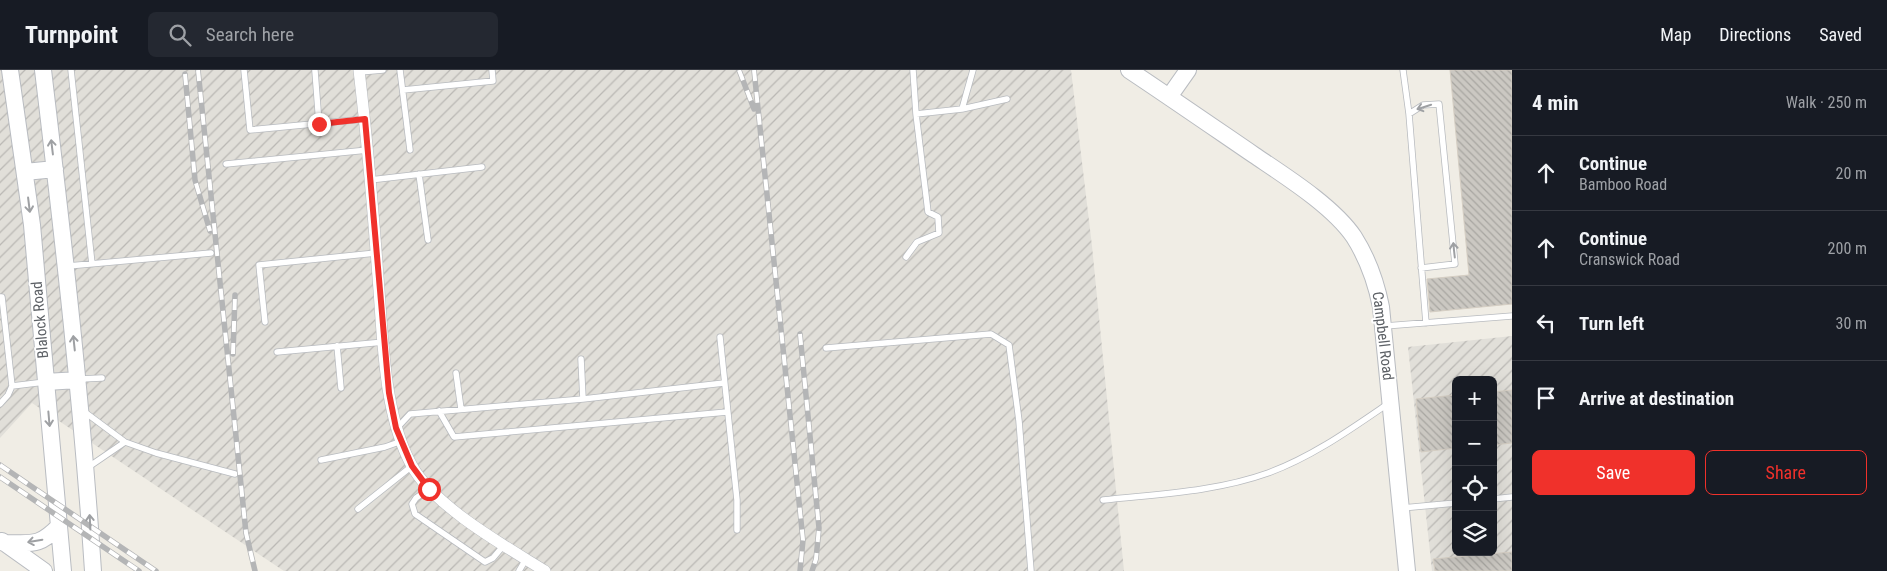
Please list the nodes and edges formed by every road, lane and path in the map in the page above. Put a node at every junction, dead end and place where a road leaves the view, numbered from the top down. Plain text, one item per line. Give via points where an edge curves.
1 (10, 70) edge
2 (42, 70) edge
3 (71, 70) edge
4 (244, 70) edge
5 (383, 70) edge
6 (400, 70) edge
7 (492, 70) edge
8 (913, 70) edge
9 (973, 70) edge
10 (1129, 70) edge
11 (1188, 70) edge
12 (1403, 70) edge
13 (315, 71) edge
14 (360, 71) edge
15 (402, 90) junction
16 (1169, 97) junction
17 (1007, 99) dead end
18 (962, 109) junction
19 (916, 114) junction
20 (1409, 114) junction
21 (365, 119) junction
22 (319, 124) junction
23 (368, 150) junction
24 (410, 150) dead end
25 (226, 164) dead end
26 (482, 167) dead end
27 (55, 169) junction
28 (25, 172) junction
29 (419, 174) junction
30 (370, 180) junction
31 (428, 240) dead end
32 (211, 253) dead end
33 (376, 253) junction
34 (906, 257) dead end
35 (92, 264) junction
36 (67, 267) junction
37 (1421, 268) junction
38 (0, 297) edge
39 (1512, 316) edge
40 (265, 322) dead end
41 (1426, 323) junction
42 (1383, 326) junction
43 (720, 336) dead end
44 (384, 342) junction
45 (336, 346) junction
46 (826, 348) dead end
47 (277, 352) dead end
48 (581, 359) dead end
49 (456, 373) dead end
50 (102, 378) dead end
51 (78, 380) junction
52 (46, 382) junction
53 (724, 383) junction
54 (12, 386) junction
55 (340, 388) dead end
56 (583, 399) junction
57 (1391, 402) junction
58 (0, 404) edge
59 (81, 409) junction
60 (461, 409) junction
61 (439, 412) junction
62 (727, 412) junction
63 (396, 428) junction
64 (402, 441) junction
65 (125, 442) junction
66 (321, 460) dead end
67 (412, 466) junction
68 (86, 468) junction
69 (234, 474) dead end
70 (429, 489) junction
71 (1512, 498) edge
72 (1497, 499) edge
73 (1103, 500) dead end
74 (1452, 503) edge
75 (1402, 508) junction
76 (358, 509) dead end
77 (59, 526) junction
78 (737, 530) dead end
79 (2, 542) edge
80 (504, 545) junction
81 (526, 559) junction
82 (44, 571) edge
83 (63, 571) edge
84 (93, 571) edge
85 (518, 571) edge
86 (545, 571) edge
87 (1031, 571) edge
88 (1408, 571) edge

1 - 28 main road, Blalock Road
27 -> 2 main road, Blalock Road
3 - 35 lane
4 - 22 lane via 250,130
5 - 14 lane
6 - 15 lane
7 - 15 lane via 494,81
8 - 19 lane
9 - 18 lane
10 - 16 main road, Campbell Road
11 - 16 main road
12 - 20 lane
13 - 22 lane
14 - 21 street
15 - 24 lane
16 - 42 main road, Campbell Road via 1282,174 1331,212 1348,230 1370,264
17 - 18 lane
18 - 19 lane
19 - 34 lane via 928,212 938,218 939,233 917,242
20 - 37 lane
37 -> 20 lane via 1455,264 1439,104 1423,105
21 - 22 lane
21 - 23 street
23 - 25 lane
23 - 30 street
26 - 29 lane
27 - 28 main road
27 - 36 main road, Blalock Road
28 -> 52 main road, Blalock Road
29 - 30 lane
29 - 31 lane
30 - 33 street
32 - 35 lane
33 - 40 lane via 259,265
33 - 44 street
35 - 36 lane
51 -> 36 main road, Blalock Road
37 - 41 lane
38 - 54 lane
39 - 41 lane
41 - 42 lane
42 - 57 main road, Campbell Road
43 - 53 lane
44 - 45 lane
44 - 63 street
45 - 47 lane
45 - 55 lane
46 - 87 lane via 991,334 1009,344 1019,421
48 - 56 lane
49 - 60 lane
50 - 51 lane
51 - 52 main road
51 - 59 main road, Blalock Road
52 - 54 lane
52 -> 77 main road, Blalock Road
53 - 56 lane
53 - 62 lane
54 - 58 lane
56 - 60 lane
57 - 73 lane via 1304,457 1267,473 1208,488
57 - 75 main road, Campbell Road
59 - 65 lane
59 - 68 main road, Blalock Road
60 - 61 lane
61 - 62 lane via 454,437
61 - 63 lane via 410,414
62 - 78 lane via 737,500
63 - 64 street
64 - 66 lane
64 - 67 street
65 - 68 lane
65 - 69 lane via 156,454
67 - 70 street
67 - 76 lane
84 -> 68 main road, Blalock Road
70 - 80 street
70 - 80 lane via 412,504 415,514 485,562
71 - 72 lane
74 - 75 lane
75 - 88 main road, Campbell Road
77 -> 79 main road via 46,539 36,543
77 - 83 main road, Blalock Road
79 - 82 main road
80 - 81 street
81 - 85 lane
81 - 86 street

